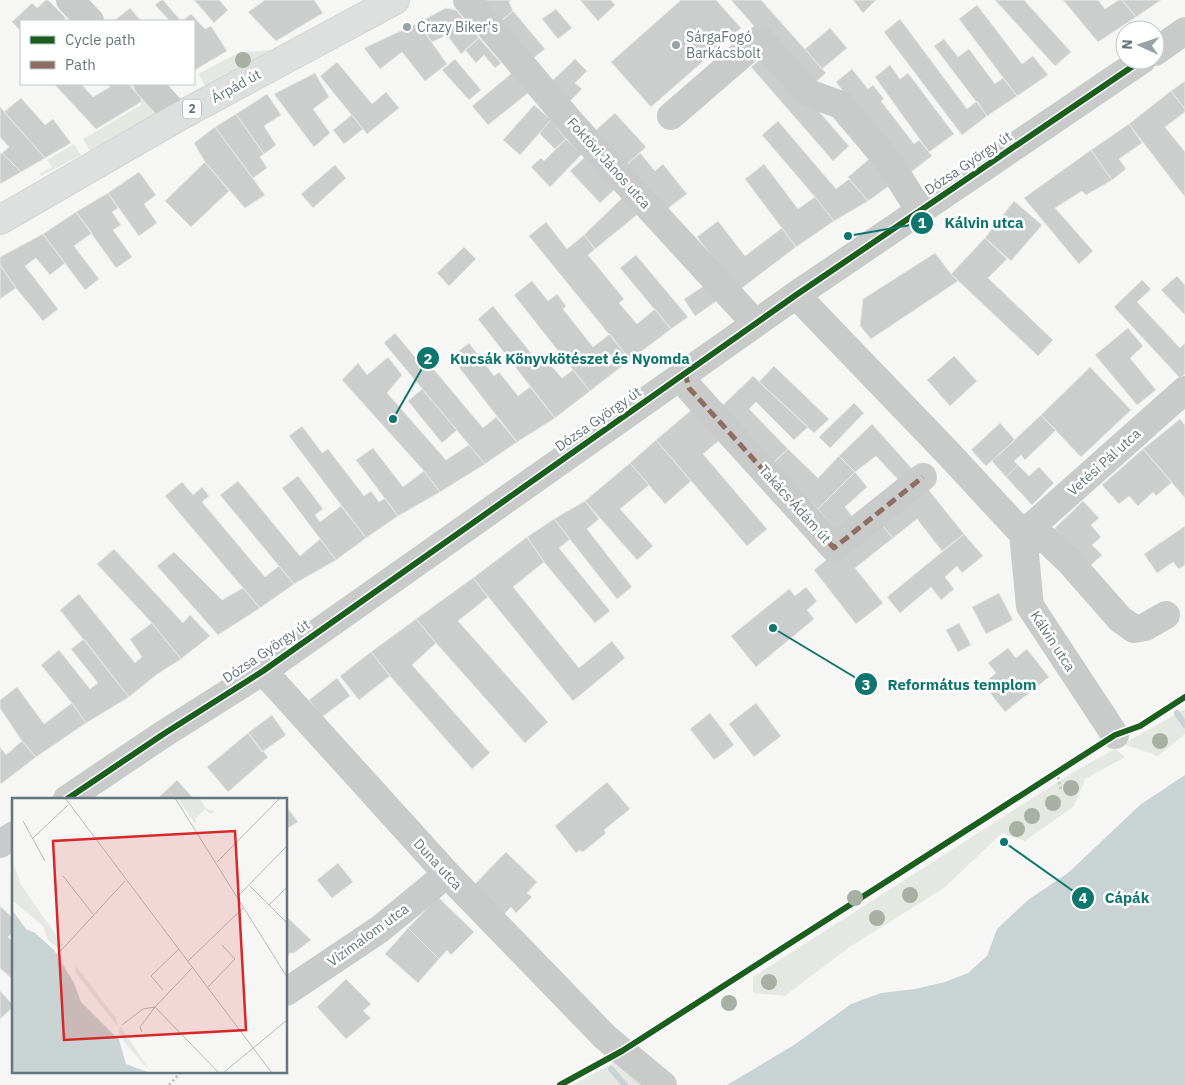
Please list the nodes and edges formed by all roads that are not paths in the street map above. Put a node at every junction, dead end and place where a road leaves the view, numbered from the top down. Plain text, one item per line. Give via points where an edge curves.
1 (70, 0) edge
2 (467, 0) edge
3 (388, 1) edge
4 (89, 20) edge
5 (1185, 31) edge
6 (1165, 45) edge
7 (1127, 70) edge
8 (149, 85) edge
9 (671, 116) dead end
10 (178, 117) junction
11 (920, 211) junction
12 (0, 220) edge
13 (796, 295) junction
14 (755, 323) junction
15 (684, 373) junction
16 (1185, 390) edge
17 (923, 477) dead end
18 (1022, 534) junction
19 (1166, 615) dead end
20 (263, 670) junction
21 (1115, 735) dead end
22 (68, 798) edge
23 (12, 836) edge
24 (0, 844) edge
25 (446, 874) junction
26 (288, 991) edge
27 (663, 1085) edge

1 - 4 street
2 - 14 street, Foktövi János utca via 573,125
3 - 10 main road, Árpád út / 2
5 - 6 street
7 - 11 street, Dózsa György út
8 - 10 street
9 - 11 street via 760,39 808,93 841,106 889,162
10 - 12 main road, Árpád út / 2
11 - 13 street, Dózsa György út
13 - 14 street, Dózsa György út
13 - 18 street
14 - 15 street, Dózsa György út
15 - 17 street, Takács Ádám út via 689,388 834,548
15 - 20 street, Dózsa György út
16 - 18 street, Vetési Pál utca
18 - 19 street via 1048,541 1120,619 1134,629 1145,627
18 - 21 street, Kálvin utca via 1030,606
20 - 22 street, Dózsa György út
20 - 25 street, Duna utca
23 - 24 street
25 - 26 street, Vízimalom utca via 380,929
25 - 27 street, Duna utca via 605,1037

